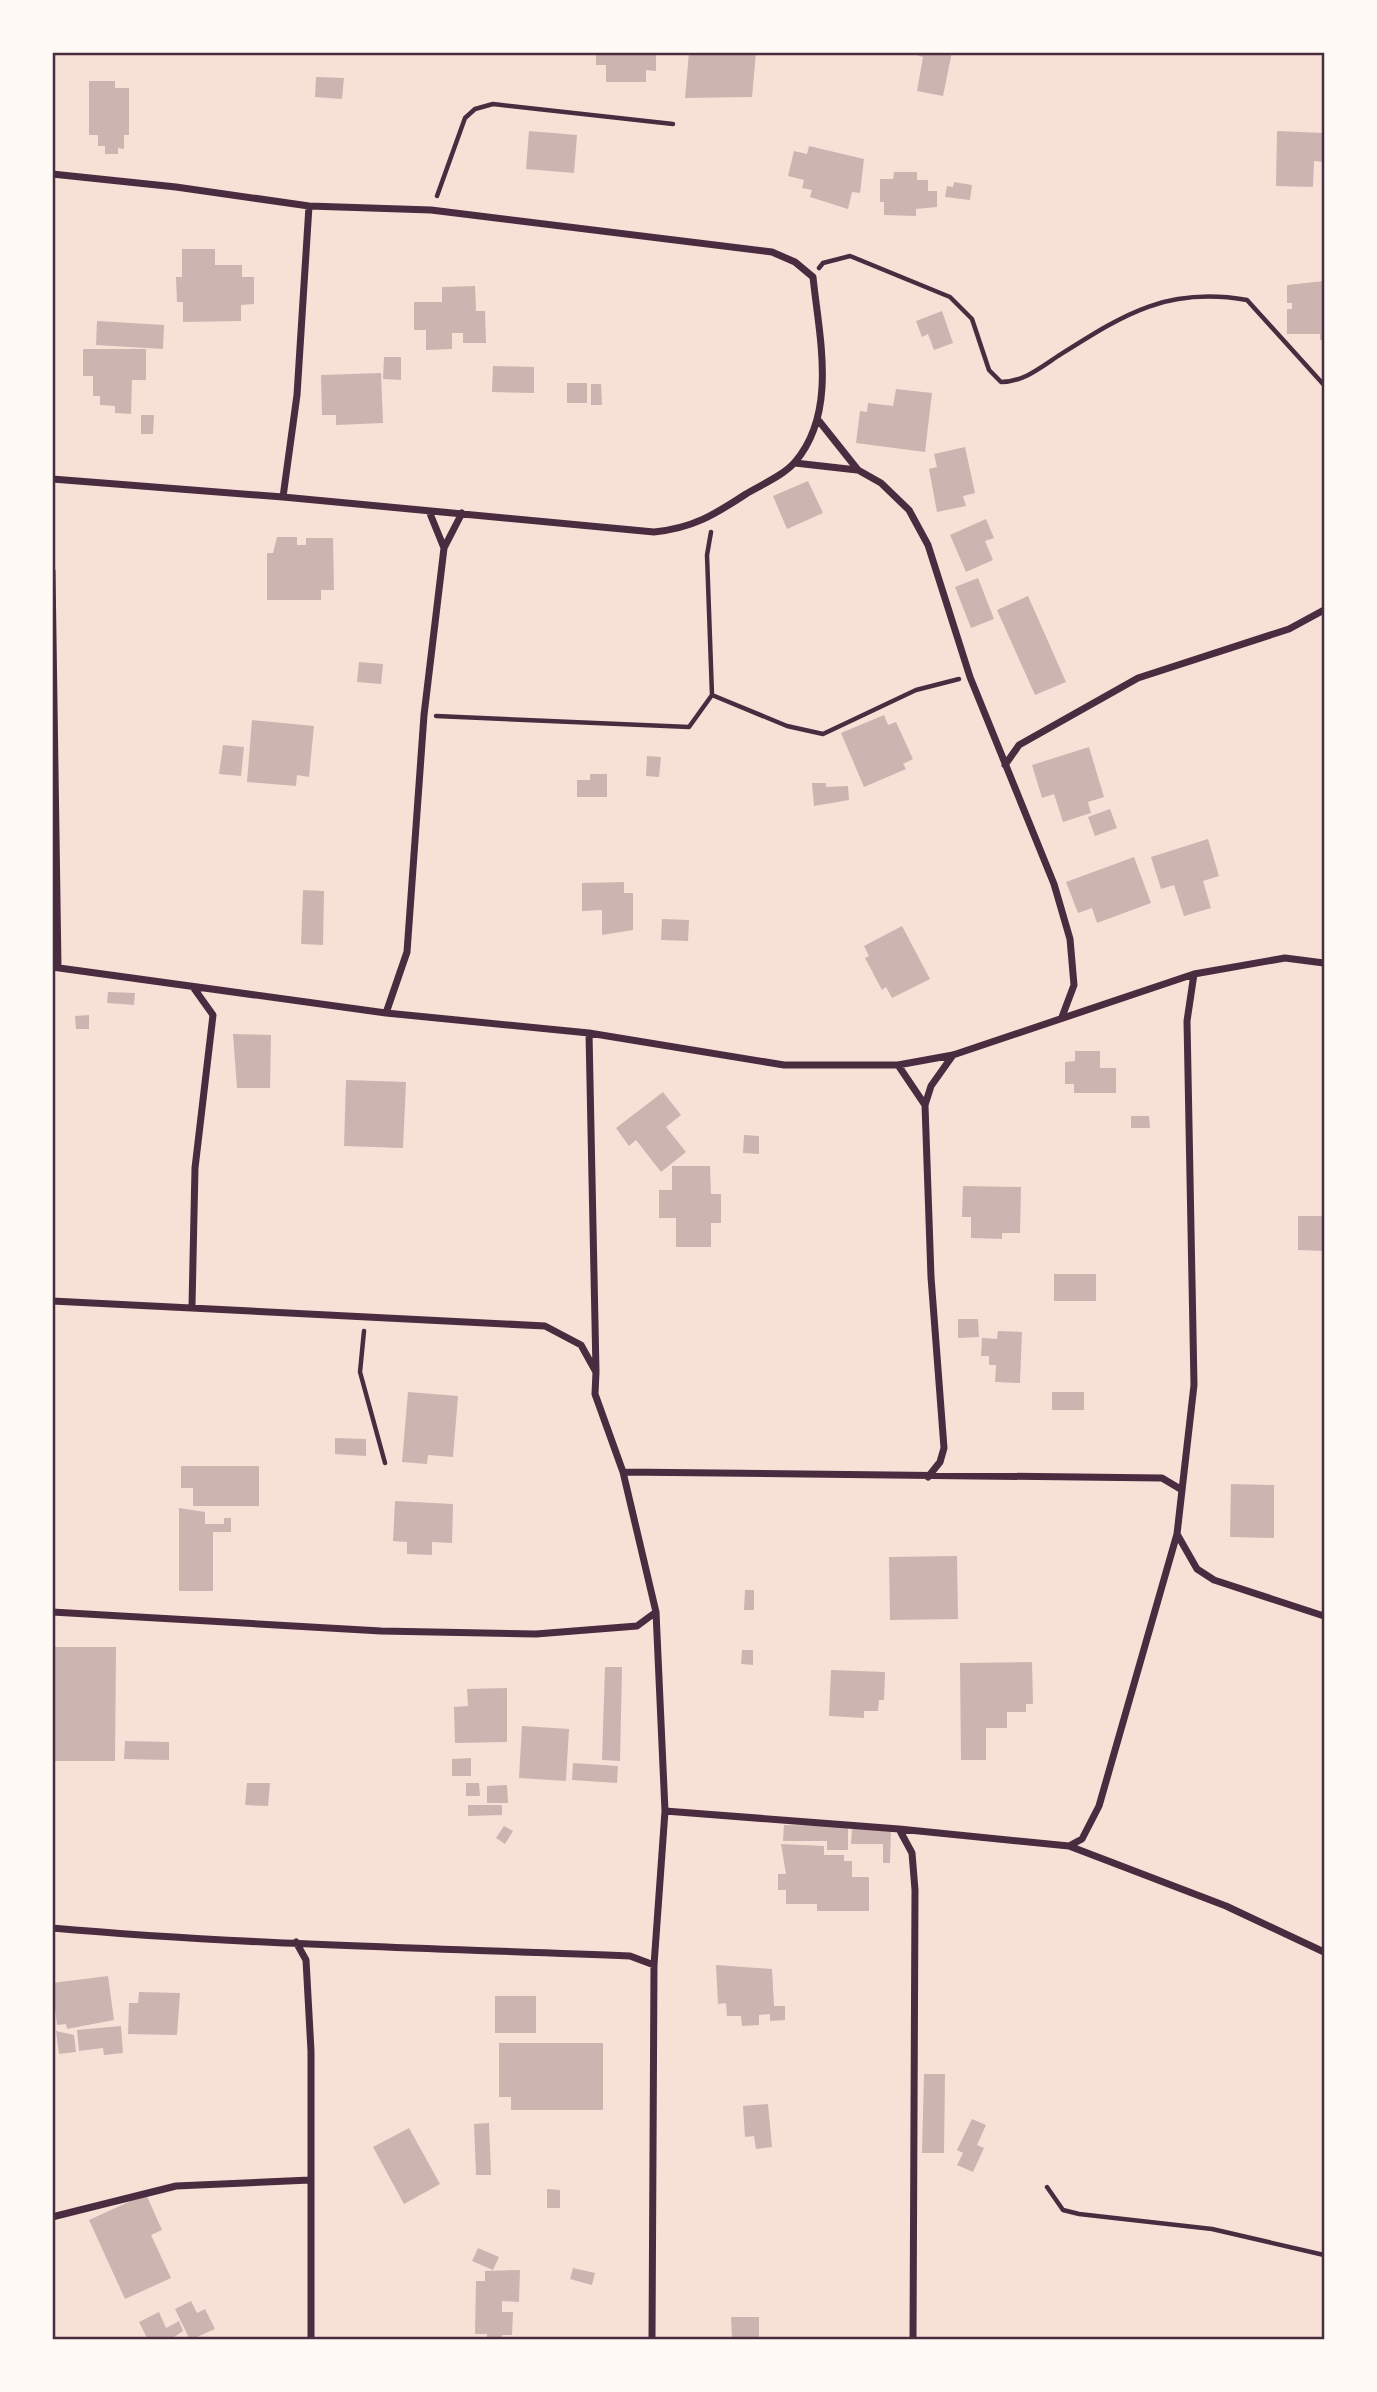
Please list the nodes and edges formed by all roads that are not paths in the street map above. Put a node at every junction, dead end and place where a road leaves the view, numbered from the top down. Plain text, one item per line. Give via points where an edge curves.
1 (52, 174) edge
2 (309, 206) junction
3 (819, 421) junction
4 (794, 463) junction
5 (858, 470) junction
6 (52, 479) edge
7 (283, 497) junction
8 (429, 511) junction
9 (462, 513) junction
10 (444, 548) junction
11 (52, 571) edge
12 (1325, 610) edge
13 (54, 710) edge
14 (1005, 765) junction
15 (1325, 964) edge
16 (55, 967) edge
17 (1194, 974) junction
18 (193, 987) junction
19 (386, 1013) junction
20 (1062, 1017) junction
21 (589, 1032) junction
22 (953, 1055) junction
23 (898, 1065) junction
24 (925, 1105) junction
25 (52, 1301) edge
26 (192, 1306) junction
27 (596, 1372) junction
28 (623, 1472) junction
29 (928, 1477) junction
30 (1182, 1490) junction
31 (1177, 1534) junction
32 (52, 1612) edge
33 (656, 1612) junction
34 (1325, 1616) edge
35 (665, 1811) junction
36 (900, 1829) junction
37 (1069, 1846) junction
38 (52, 1928) edge
39 (296, 1942) junction
40 (1325, 1952) edge
41 (654, 1965) junction
42 (310, 2180) junction
43 (52, 2217) edge
44 (311, 2340) edge
45 (652, 2340) edge
46 (913, 2340) edge

1 - 2 street
2 - 3 street via 431,210 772,253 795,262 813,277 822,366
2 - 7 street via 297,395
3 - 4 street
3 - 5 street
4 - 5 street
4 - 9 street via 713,516 684,529 654,532
5 - 14 street via 881,483 909,510 928,545 970,677
6 - 7 street
7 - 8 street
8 - 9 street
8 - 10 street
9 - 10 street
10 - 19 street via 424,715 407,952
11 - 13 street
12 - 14 street via 1289,629 1138,678 1019,745
13 - 16 street
14 - 20 street via 1054,884 1070,939 1074,985
15 - 17 street via 1286,958
16 - 18 street
17 - 20 street
17 - 30 street via 1187,1021 1194,1385
18 - 19 street
18 - 26 street via 213,1015 195,1168
19 - 21 street
20 - 22 street
21 - 23 street via 784,1065
21 - 27 street
22 - 23 street
22 - 24 street via 930,1086
23 - 24 street
24 - 29 street via 930,1277 944,1448
25 - 26 street
26 - 27 street via 545,1326 581,1345
27 - 28 street via 596,1394
28 - 29 street
28 - 33 street
29 - 30 street via 1162,1478
30 - 31 street
31 - 34 street via 1197,1569 1214,1580
31 - 37 street via 1099,1807 1082,1839
32 - 33 street via 381,1631 536,1634 637,1626
33 - 35 street
35 - 36 street
35 - 41 street
36 - 37 street
36 - 46 street via 912,1853 915,1890
37 - 40 street via 1226,1906
38 - 39 street via 198,1941
39 - 41 street via 629,1956
39 - 42 street via 306,1960
41 - 45 street
42 - 43 street via 176,2186
42 - 44 street

